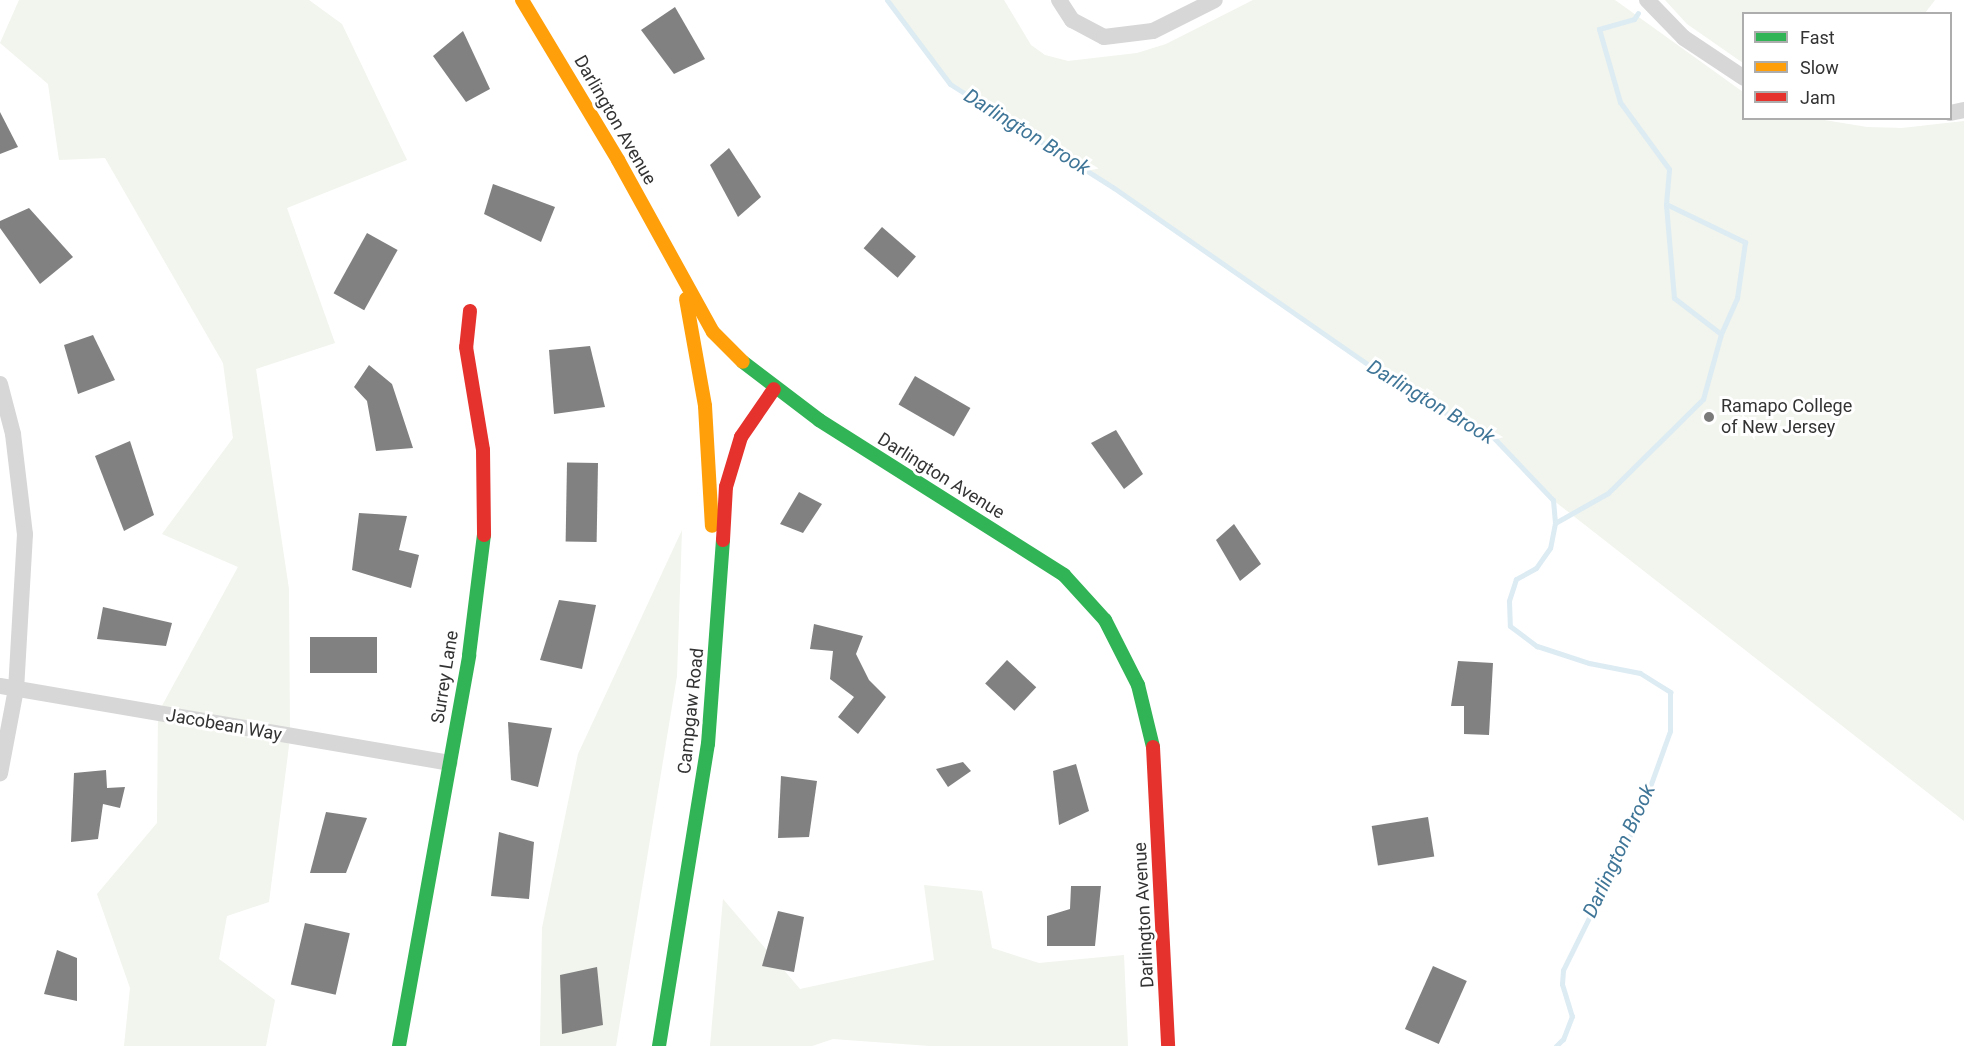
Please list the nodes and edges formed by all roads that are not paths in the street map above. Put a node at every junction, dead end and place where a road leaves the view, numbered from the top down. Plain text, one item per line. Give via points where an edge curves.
1 (522, 0) edge
2 (1059, 0) edge
3 (1215, 0) edge
4 (1647, 0) edge
5 (1742, 77) edge
6 (678, 268) junction
7 (470, 311) dead end
8 (0, 384) edge
9 (774, 389) junction
10 (718, 599) junction
11 (8, 687) edge
12 (449, 763) junction
13 (0, 774) edge
14 (399, 1046) edge
15 (659, 1046) edge
16 (1168, 1046) edge

1 - 6 main road, Darlington Avenue
2 - 3 street via 1072,20 1104,37 1153,31
4 - 5 street via 1684,38
6 - 9 main road, Darlington Avenue via 713,332
6 - 10 main road via 700,364
7 - 12 main road, Surrey Lane via 466,347 483,450 484,534 469,655
8 - 11 street via 13,434 25,534
9 - 10 main road, Campgaw Road via 758,410 733,459 726,487
9 - 16 main road, Darlington Avenue via 1064,575 1105,620 1138,685 1154,750
10 - 15 main road, Campgaw Road via 717,661 708,744
11 - 12 street, Jacobean Way
11 - 13 street
12 - 14 main road, Surrey Lane

